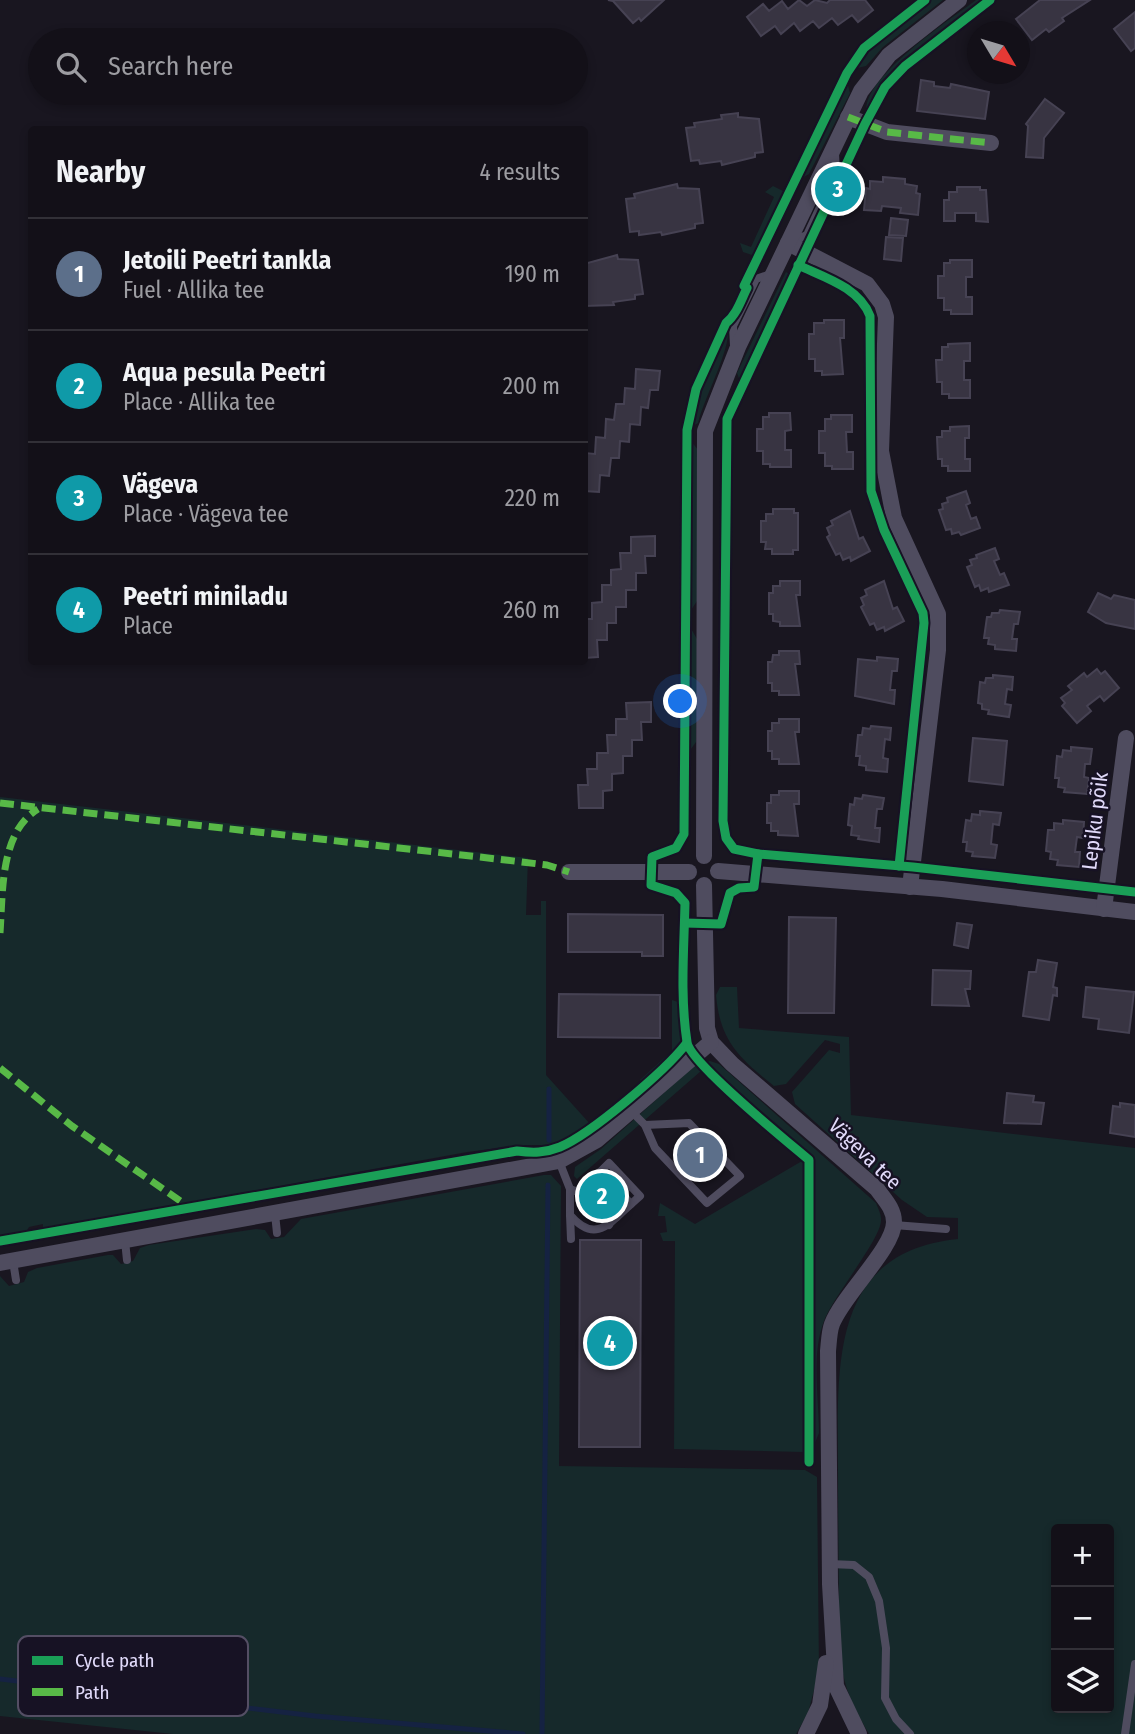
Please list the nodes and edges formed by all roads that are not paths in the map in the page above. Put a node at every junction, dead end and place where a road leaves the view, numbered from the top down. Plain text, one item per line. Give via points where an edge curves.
1 (960, 0) edge
2 (848, 117) junction
3 (991, 143) dead end
4 (788, 243) junction
5 (1126, 738) dead end
6 (704, 856) junction
7 (718, 871) junction
8 (569, 872) dead end
9 (690, 872) junction
10 (704, 885) junction
11 (910, 887) junction
12 (1104, 909) junction
13 (1135, 912) edge
14 (711, 1042) junction
15 (631, 1111) junction
16 (645, 1125) junction
17 (559, 1161) junction
18 (600, 1172) junction
19 (608, 1180) dead end
20 (586, 1185) junction
21 (574, 1191) junction
22 (619, 1191) dead end
23 (594, 1192) dead end
24 (586, 1200) dead end
25 (605, 1204) dead end
26 (631, 1204) junction
27 (597, 1212) dead end
28 (275, 1214) junction
29 (570, 1215) junction
30 (617, 1217) junction
31 (609, 1225) junction
32 (894, 1225) junction
33 (946, 1229) dead end
34 (277, 1233) dead end
35 (571, 1240) dead end
36 (125, 1241) junction
37 (127, 1259) dead end
38 (6, 1262) edge
39 (16, 1280) dead end
40 (830, 1564) junction
41 (830, 1584) junction
42 (1135, 1664) edge
43 (806, 1734) edge
44 (859, 1734) edge
45 (910, 1734) edge
46 (1125, 1734) edge

1 - 2 street via 889,55
2 - 3 street via 887,132
2 - 4 street
4 - 6 street via 705,431
4 - 11 street via 867,284 886,317 881,451 894,518 938,614 938,650
5 - 12 street, Lepiku põik
6 - 7 street via 714,861
6 - 9 street via 694,860
7 - 10 street via 712,882
7 - 11 street
8 - 9 street
9 - 10 street
10 - 14 street via 705,1007
11 - 12 street
12 - 13 street
14 - 15 street
14 - 32 street, Vägeva tee via 877,1189 892,1210
15 - 16 lane
15 - 17 street via 597,1140
16 - 16 lane via 655,1148 707,1203 740,1176 690,1123
17 - 21 lane
17 - 28 street
18 - 19 lane
18 - 20 lane
18 - 26 lane via 609,1163 640,1196
20 - 21 lane
20 - 23 lane
21 - 24 lane
21 - 29 lane
22 - 26 lane
25 - 30 lane
26 - 30 lane
27 - 31 lane
28 - 34 lane
28 - 36 street
29 - 31 lane via 580,1227 592,1230
29 - 35 lane
30 - 31 lane
32 - 33 lane
32 - 40 street, Vägeva tee via 831,1325
36 - 37 lane
36 - 38 street
38 - 39 lane
40 - 41 street, Vägeva tee
40 - 45 lane via 854,1565 869,1577 879,1601 885,1698
41 - 43 street, Vägeva tee via 825,1679 820,1705
41 - 44 street, Vägeva tee via 836,1686
42 - 46 lane

